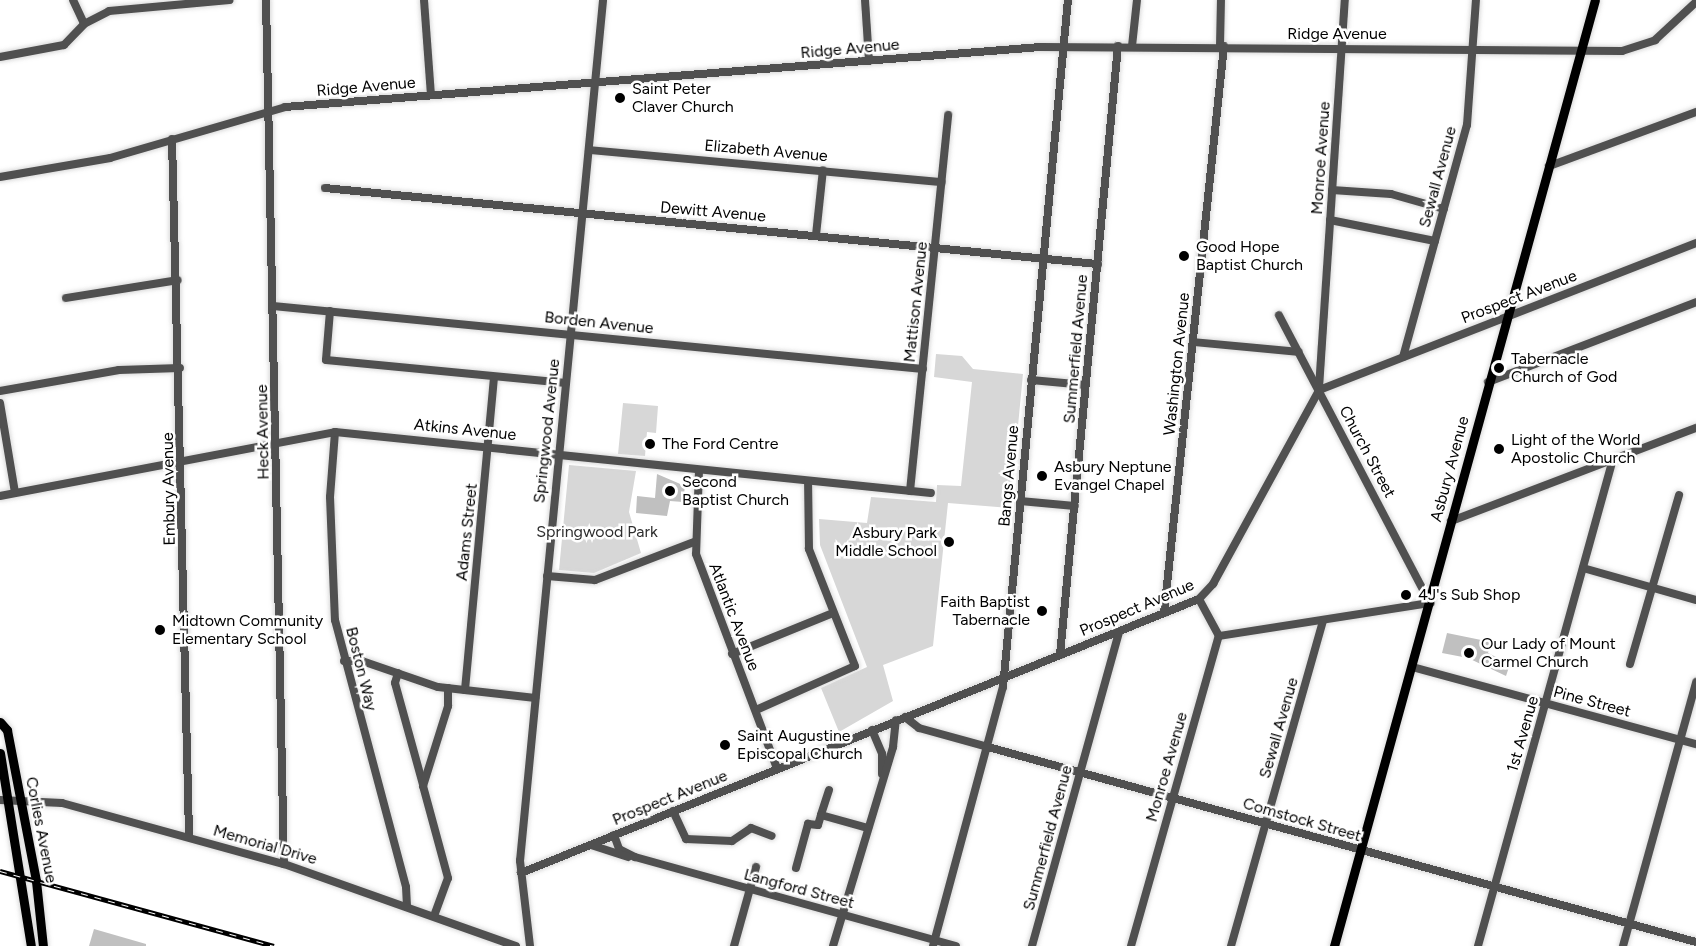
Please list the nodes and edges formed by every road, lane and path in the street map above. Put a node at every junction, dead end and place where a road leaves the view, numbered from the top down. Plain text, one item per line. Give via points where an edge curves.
1 (73, 0) edge
2 (229, 0) edge
3 (266, 0) edge
4 (424, 0) edge
5 (603, 0) edge
6 (865, 0) edge
7 (1068, 0) edge
8 (1137, 0) edge
9 (1221, 0) edge
10 (1345, 0) edge
11 (1476, 0) edge
12 (1595, 0) edge
13 (1696, 3) edge
14 (84, 24) junction
15 (1063, 46) junction
16 (1118, 46) junction
17 (1132, 46) junction
18 (1222, 46) junction
19 (1341, 47) junction
20 (1472, 48) junction
21 (1581, 50) junction
22 (0, 57) edge
23 (869, 61) junction
24 (595, 82) junction
25 (431, 95) junction
26 (269, 111) junction
27 (1696, 112) edge
28 (948, 115) dead end
29 (172, 139) junction
30 (589, 150) junction
31 (1549, 166) junction
32 (823, 170) junction
33 (0, 177) edge
34 (942, 182) junction
35 (325, 188) dead end
36 (1332, 190) junction
37 (1443, 209) junction
38 (582, 213) junction
39 (1330, 220) junction
40 (816, 235) junction
41 (1435, 241) junction
42 (1696, 243) edge
43 (935, 248) junction
44 (1042, 258) junction
45 (1098, 264) junction
46 (178, 280) junction
47 (66, 298) dead end
48 (1696, 302) edge
49 (273, 306) junction
50 (330, 311) junction
51 (1279, 315) dead end
52 (1508, 315) junction
53 (570, 334) junction
54 (1193, 342) junction
55 (1299, 352) junction
56 (1403, 357) junction
57 (180, 368) junction
58 (923, 369) junction
59 (494, 377) junction
60 (1031, 380) junction
61 (1488, 382) junction
62 (566, 383) junction
63 (1086, 385) junction
64 (1319, 390) junction
65 (0, 391) edge
66 (0, 403) edge
67 (1696, 428) edge
68 (335, 432) junction
69 (277, 441) junction
70 (489, 446) junction
71 (559, 455) junction
72 (1613, 459) junction
73 (182, 461) junction
74 (699, 470) junction
75 (808, 480) junction
76 (910, 491) junction
77 (15, 493) junction
78 (931, 493) dead end
79 (1679, 495) dead end
80 (0, 496) edge
81 (1020, 501) junction
82 (1075, 506) junction
83 (1452, 521) junction
84 (694, 542) junction
85 (1583, 568) junction
86 (547, 576) junction
87 (1652, 588) junction
88 (1199, 599) junction
89 (1696, 600) edge
90 (1430, 603) junction
91 (1164, 613) junction
92 (833, 614) junction
93 (1323, 621) junction
94 (1119, 632) junction
95 (1219, 636) junction
96 (732, 654) junction
97 (1060, 655) junction
98 (344, 661) junction
99 (1630, 664) dead end
100 (1412, 667) junction
101 (398, 673) junction
102 (1004, 678) junction
103 (1696, 682) edge
104 (448, 688) junction
105 (465, 690) junction
106 (536, 698) junction
107 (1545, 703) junction
108 (756, 710) junction
109 (905, 717) junction
110 (896, 720) junction
111 (0, 722) edge
112 (872, 730) junction
113 (1680, 740) junction
114 (1696, 744) edge
115 (988, 747) junction
116 (0, 753) edge
117 (777, 768) junction
118 (1080, 773) junction
119 (882, 784) junction
120 (423, 786) junction
121 (828, 790) dead end
122 (1172, 798) junction
123 (4, 800) edge
124 (20, 800) junction
125 (673, 811) junction
126 (821, 815) junction
127 (1266, 824) junction
128 (868, 828) junction
129 (614, 835) junction
130 (771, 836) dead end
131 (189, 837) junction
132 (591, 845) junction
133 (1360, 851) junction
134 (635, 857) junction
135 (284, 864) junction
136 (756, 867) dead end
137 (796, 868) dead end
138 (521, 873) junction
139 (1494, 888) junction
140 (749, 890) junction
141 (407, 907) junction
142 (842, 915) junction
143 (434, 916) junction
144 (1629, 924) junction
145 (1696, 942) edge
146 (934, 943) edge
147 (29, 946) edge
148 (43, 946) edge
149 (516, 946) edge
150 (530, 946) edge
151 (734, 946) edge
152 (833, 946) edge
153 (956, 946) edge
154 (1032, 946) edge
155 (1131, 946) edge
156 (1231, 946) edge
157 (1334, 946) edge
158 (1478, 946) edge
159 (1623, 946) edge

1 - 14 street
2 - 14 street via 118,9
3 - 26 street, Heck Avenue
4 - 25 street
5 - 24 street, Springwood Avenue
6 - 23 street
7 - 15 street, Bangs Avenue
8 - 17 street
9 - 18 street, Washington Avenue
10 - 19 street, Monroe Avenue
11 - 20 street, Sewall Avenue
12 - 21 main road, Asbury Avenue
13 - 21 street, Ridge Avenue via 1643,47
14 - 22 street via 63,45
15 - 16 street, Ridge Avenue
15 - 23 street, Ridge Avenue
15 - 44 street, Bangs Avenue
16 - 17 street, Ridge Avenue
16 - 45 street, Summerfield Avenue
17 - 18 street, Ridge Avenue
18 - 19 street, Ridge Avenue
18 - 54 street, Washington Avenue
19 - 20 street, Ridge Avenue
19 - 36 street, Monroe Avenue
20 - 21 street, Ridge Avenue
20 - 37 street, Sewall Avenue via 1467,125
21 - 31 main road, Asbury Avenue
23 - 24 street, Ridge Avenue
24 - 25 street, Ridge Avenue
24 - 30 street, Springwood Avenue
25 - 26 street, Ridge Avenue
26 - 29 street, Ridge Avenue
26 - 49 street, Heck Avenue
27 - 31 street
28 - 34 street, Mattison Avenue
29 - 33 street, Ridge Avenue via 110,158
29 - 46 street, Embury Avenue
30 - 32 street, Elizabeth Avenue
30 - 38 street, Springwood Avenue
31 - 52 main road, Asbury Avenue
32 - 34 street, Elizabeth Avenue
32 - 40 street
34 - 43 street, Mattison Avenue
35 - 38 street, Dewitt Avenue
36 - 37 street via 1391,194
36 - 39 street, Monroe Avenue
37 - 41 street, Sewall Avenue
38 - 40 street, Dewitt Avenue
38 - 53 street, Springwood Avenue
39 - 41 street
39 - 64 street, Monroe Avenue
40 - 43 street, Dewitt Avenue
41 - 56 street, Sewall Avenue
42 - 52 street, Prospect Avenue
43 - 44 street, Dewitt Avenue
43 - 58 street, Mattison Avenue
44 - 45 street, Dewitt Avenue
44 - 60 street, Bangs Avenue
45 - 63 street, Summerfield Avenue
46 - 47 street
46 - 57 street, Embury Avenue
48 - 61 street
49 - 50 street, Borden Avenue
49 - 69 street, Heck Avenue
50 - 53 street, Borden Avenue
50 - 59 street via 326,360
51 - 55 street, Church Street
52 - 56 street, Prospect Avenue
52 - 61 main road, Asbury Avenue
53 - 58 street, Borden Avenue
53 - 62 street, Springwood Avenue
54 - 55 street
54 - 91 street, Washington Avenue
55 - 64 street, Church Street
56 - 64 street, Prospect Avenue
57 - 65 street via 119,370
57 - 73 street, Embury Avenue
58 - 76 street, Mattison Avenue
59 - 62 street
59 - 70 street, Adams Street
60 - 63 street
60 - 81 street, Bangs Avenue
61 - 83 main road, Asbury Avenue
62 - 71 street, Springwood Avenue
63 - 82 street, Summerfield Avenue
64 - 88 street, Prospect Avenue via 1213,584
64 - 90 street, Church Street
66 - 77 street
67 - 72 street
68 - 69 street, Atkins Avenue
68 - 70 street, Atkins Avenue
68 - 98 street, Boston Way via 333,586
69 - 73 street, Atkins Avenue
69 - 135 street, Heck Avenue
70 - 71 street, Atkins Avenue
70 - 105 street, Adams Street
71 - 74 street, Atkins Avenue
71 - 86 street, Springwood Avenue
72 - 83 street
72 - 85 street, 1st Avenue
73 - 77 street, Atkins Avenue
73 - 131 street, Embury Avenue
74 - 75 street, Atkins Avenue
74 - 84 street, Atlantic Avenue
75 - 76 street, Atkins Avenue
75 - 92 street via 806,534
76 - 78 street, Atkins Avenue
77 - 80 street, Atkins Avenue
79 - 87 street
81 - 82 street
81 - 102 street, Bangs Avenue
82 - 97 street, Summerfield Avenue
83 - 90 main road, Asbury Avenue
84 - 86 street via 598,579
84 - 96 street, Atlantic Avenue
85 - 87 street
85 - 107 street, 1st Avenue
86 - 106 street, Springwood Avenue
87 - 89 street
87 - 99 street
88 - 91 street, Prospect Avenue
88 - 95 street
90 - 93 street
90 - 100 main road, Asbury Avenue
91 - 94 street, Prospect Avenue
92 - 96 street
92 - 108 street via 853,670
93 - 95 street
93 - 127 street, Sewall Avenue
94 - 97 street, Prospect Avenue
94 - 118 street, Summerfield Avenue
95 - 122 street, Monroe Avenue
96 - 108 street, Atlantic Avenue
97 - 102 street, Prospect Avenue
98 - 101 street
98 - 141 street, Boston Way via 406,886
100 - 107 street, Pine Street
100 - 133 main road, Asbury Avenue
101 - 104 street
101 - 120 street via 395,683
102 - 109 street, Prospect Avenue
102 - 115 street, Bangs Avenue
103 - 113 street
104 - 105 street
104 - 120 street via 448,706
105 - 106 street
106 - 138 street, Springwood Avenue
107 - 113 street, Pine Street
107 - 139 street, 1st Avenue
108 - 117 street, Atlantic Avenue
109 - 110 street, Prospect Avenue
109 - 115 street, Comstock Street via 919,728
110 - 112 street, Prospect Avenue
110 - 119 street
111 - 124 main road, Corlies Avenue via 7,730
112 - 117 street, Prospect Avenue
112 - 119 street via 882,754
113 - 114 street, Pine Street
113 - 144 street
115 - 118 street, Comstock Street
115 - 146 street, Bangs Avenue
116 - 123 main road, Corlies Avenue
117 - 125 street, Prospect Avenue
118 - 122 street, Comstock Street
118 - 154 street, Summerfield Avenue
119 - 128 street
120 - 143 street via 448,878
121 - 126 street
122 - 127 street, Comstock Street
122 - 155 street, Monroe Avenue
123 - 124 street, Memorial Drive
123 - 147 main road, Corlies Avenue via 30,933
124 - 131 street, Memorial Drive via 62,803
124 - 148 main road, Corlies Avenue
125 - 129 street, Prospect Avenue
125 - 130 street via 686,839 732,841 751,828
126 - 128 street
126 - 137 street via 818,825 808,824
127 - 133 street, Comstock Street
127 - 156 street, Sewall Avenue
128 - 142 street
129 - 132 street, Prospect Avenue
129 - 134 street, Langford Street via 619,849
131 - 135 street, Memorial Drive
132 - 134 street, Langford Street
132 - 138 street, Prospect Avenue
133 - 139 street, Comstock Street
133 - 157 main road, Asbury Avenue
134 - 140 street, Langford Street
135 - 141 street, Memorial Drive
136 - 140 street
138 - 150 street, Springwood Avenue
139 - 144 street, Comstock Street
139 - 158 street, 1st Avenue
140 - 142 street, Langford Street
140 - 151 street
141 - 143 street, Memorial Drive
142 - 146 street, Langford Street
142 - 152 street
143 - 149 street, Memorial Drive
144 - 145 street, Comstock Street
144 - 159 street
146 - 153 street, Langford Street

